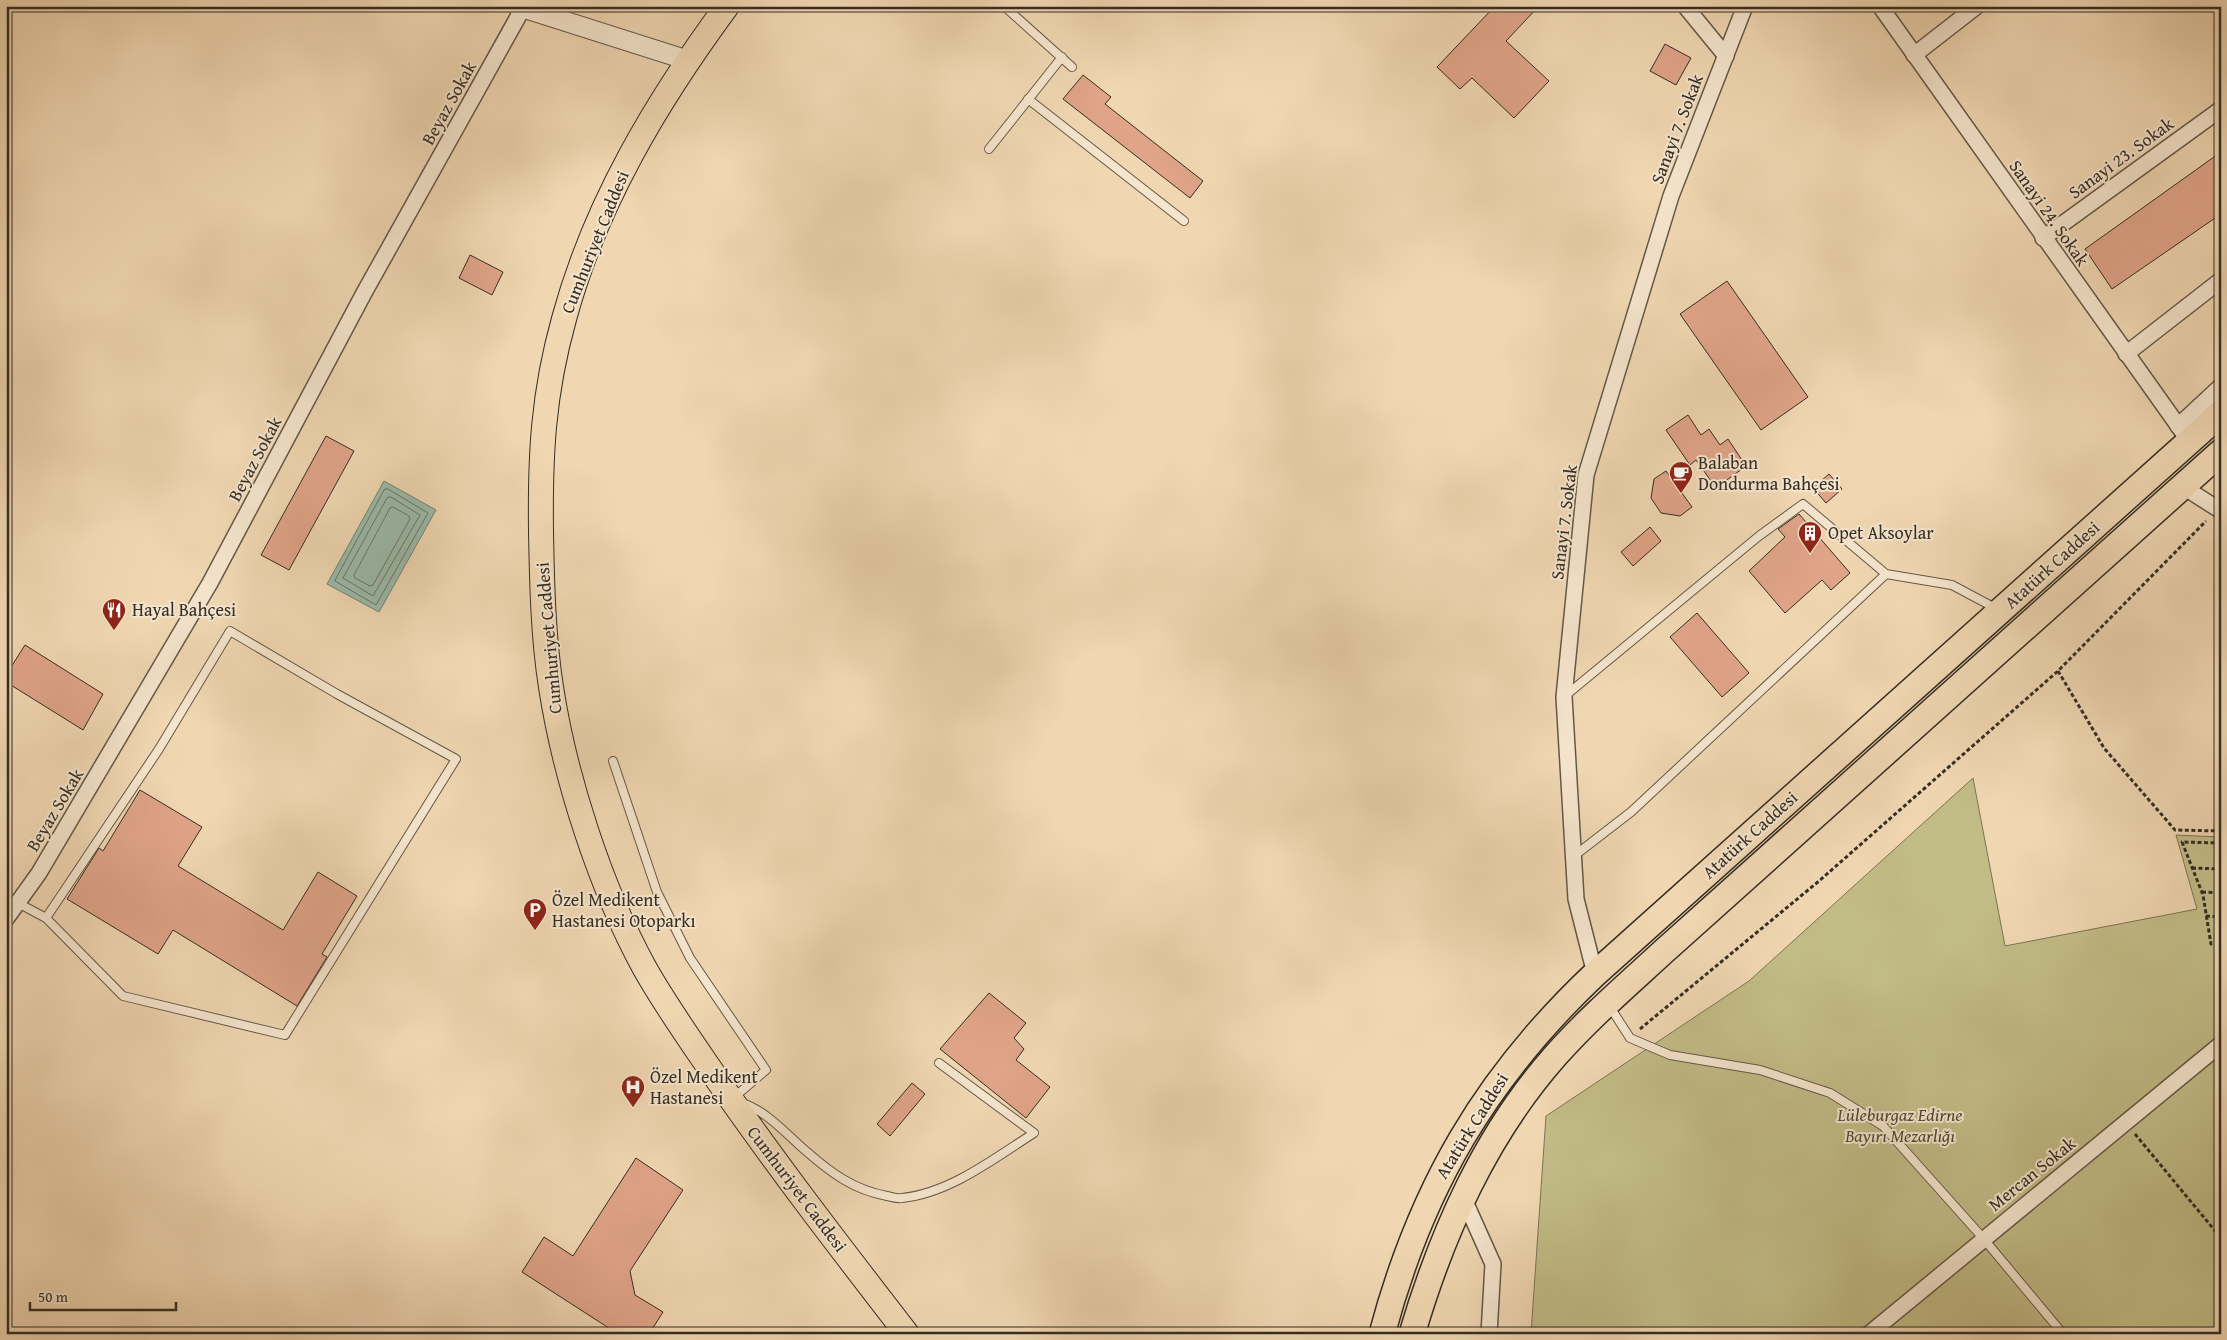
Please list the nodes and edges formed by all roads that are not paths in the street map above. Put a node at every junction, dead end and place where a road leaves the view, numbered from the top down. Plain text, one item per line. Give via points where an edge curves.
1 (727, 6) edge
2 (1004, 6) edge
3 (1685, 6) edge
4 (1745, 6) edge
5 (1880, 6) edge
6 (1977, 6) edge
7 (520, 7) edge
8 (1914, 55) junction
9 (1726, 56) junction
10 (1062, 57) junction
11 (687, 60) junction
12 (1072, 67) dead end
13 (1028, 99) junction
14 (2221, 109) edge
15 (988, 149) dead end
16 (1184, 221) dead end
17 (2043, 238) junction
18 (2221, 280) edge
19 (2126, 354) junction
20 (2221, 386) edge
21 (2221, 413) edge
22 (2183, 434) junction
23 (2221, 452) edge
24 (2182, 486) junction
25 (2219, 508) edge
26 (1886, 574) junction
27 (2001, 611) junction
28 (1564, 697) junction
29 (613, 761) dead end
30 (1573, 856) junction
31 (18, 903) junction
32 (46, 918) junction
33 (6, 919) edge
34 (1595, 974) junction
35 (1607, 1003) junction
36 (2221, 1044) edge
37 (939, 1063) dead end
38 (731, 1100) junction
39 (1463, 1197) junction
40 (1983, 1238) junction
41 (906, 1334) edge
42 (1382, 1334) edge
43 (1412, 1334) edge
44 (1489, 1334) edge
45 (1869, 1334) edge
46 (2063, 1334) edge

1 - 11 main road, Cumhuriyet Caddesi
2 - 10 lane
3 - 9 street
4 - 9 street, Sanayi 7. Sokak
5 - 8 street, Sanayi 24. Sokak
6 - 8 street
7 - 11 street
7 - 31 street, Beyaz Sokak via 210,583 39,873
8 - 17 street, Sanayi 24. Sokak
9 - 28 street, Sanayi 7. Sokak via 1671,196 1586,475
10 - 12 lane
10 - 13 lane
11 - 38 main road, Cumhuriyet Caddesi via 646,125 619,177 577,276 564,318 543,420 540,464 542,581 557,724 592,845 644,968
13 - 15 lane
13 - 16 lane
14 - 17 street, Sanayi 23. Sokak
17 - 19 street, Sanayi 24. Sokak
18 - 19 street
19 - 22 street, Sanayi 24. Sokak
20 - 22 street
21 - 22 highway, Atatürk Caddesi
22 - 27 highway, Atatürk Caddesi
23 - 24 highway, Atatürk Caddesi
24 - 25 street
24 - 35 highway, Atatürk Caddesi
26 - 27 lane via 1952,585
26 - 28 lane via 1803,504 1759,536
26 - 30 lane via 1631,812
27 - 34 highway, Atatürk Caddesi
28 - 30 street, Sanayi 7. Sokak
29 - 38 lane via 657,892 690,958 766,1070
30 - 34 street, Sanayi 7. Sokak via 1576,900
31 - 32 lane
31 - 33 street, Beyaz Sokak
32 - 32 lane via 159,749 230,631 456,759 285,1035 122,996
34 - 42 highway, Atatürk Caddesi via 1539,1030 1463,1133 1415,1232
35 - 39 highway, Atatürk Caddesi via 1527,1090 1482,1159
35 - 40 lane via 1630,1038 1670,1055 1760,1070 1830,1093 1883,1126
36 - 40 street, Mercan Sokak
37 - 38 lane via 1034,1133 983,1166 938,1189 901,1199 857,1188 750,1106
38 - 41 main road, Cumhuriyet Caddesi
39 - 43 highway, Atatürk Caddesi via 1435,1262
39 - 44 street via 1493,1264
40 - 45 street, Mercan Sokak
40 - 46 lane

